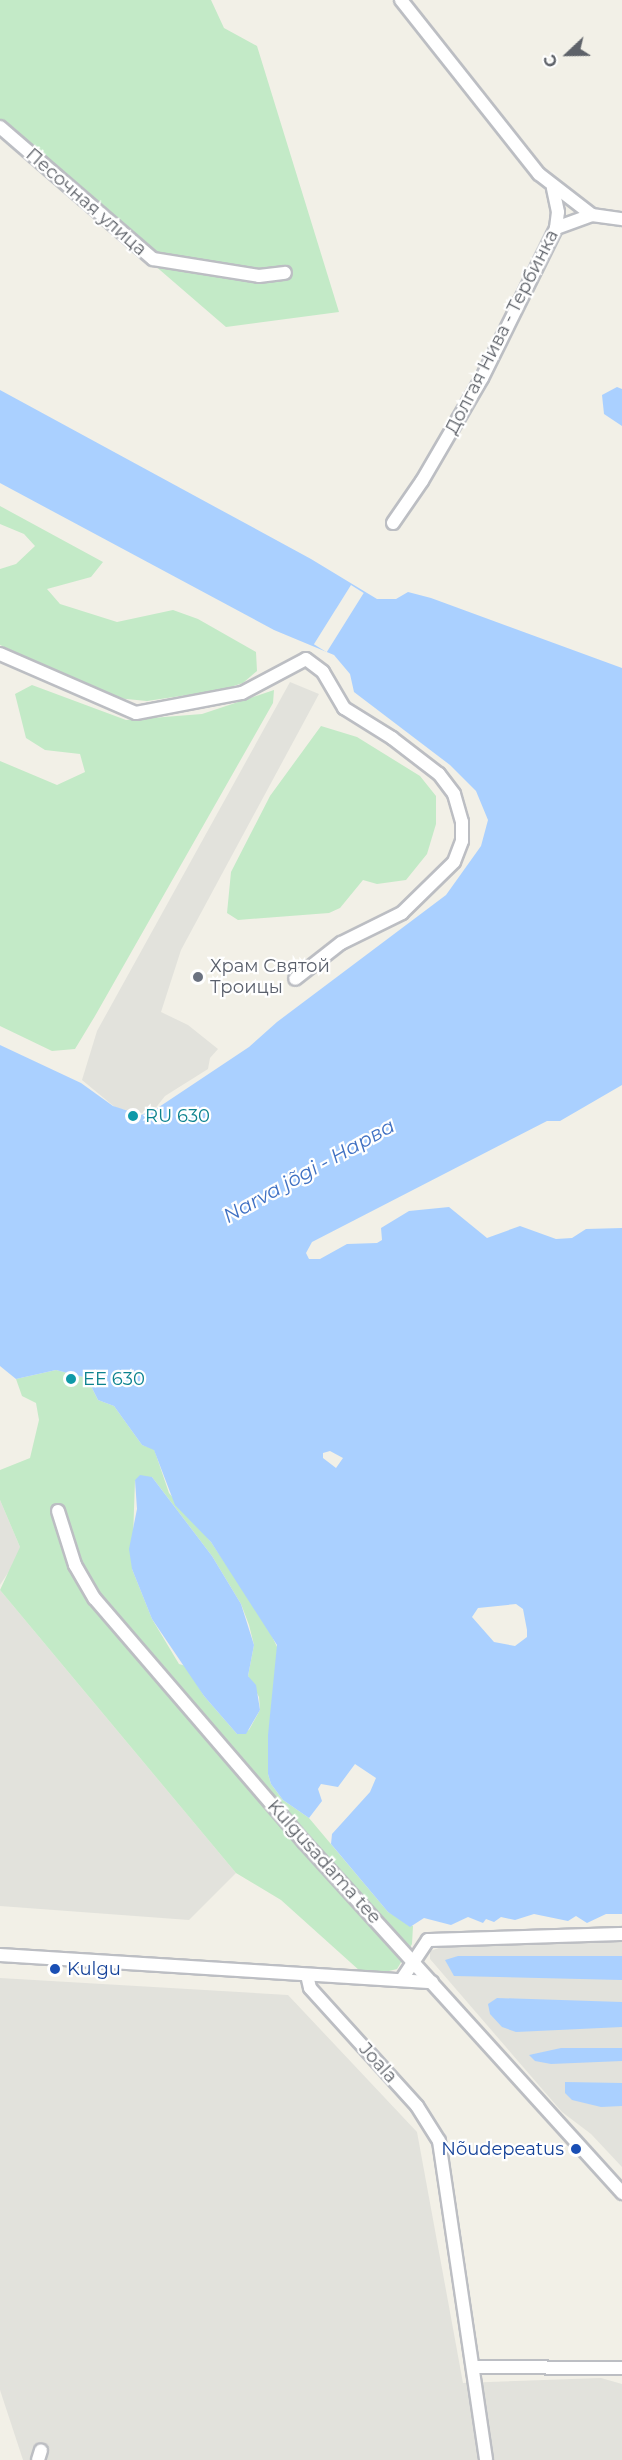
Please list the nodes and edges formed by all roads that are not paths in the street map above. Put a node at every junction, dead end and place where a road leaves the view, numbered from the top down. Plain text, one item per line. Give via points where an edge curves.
1 (401, 0) edge
2 (0, 127) edge
3 (553, 188) junction
4 (592, 215) junction
5 (622, 219) edge
6 (556, 228) junction
7 (285, 273) dead end
8 (393, 523) dead end
9 (0, 654) edge
10 (295, 979) dead end
11 (58, 1511) dead end
12 (622, 1934) edge
13 (0, 1955) edge
14 (414, 1960) junction
15 (307, 1975) junction
16 (402, 1979) junction
17 (432, 1982) junction
18 (622, 2193) edge
19 (474, 2367) junction
20 (622, 2368) edge
21 (486, 2460) edge

1 - 3 street
2 - 7 street, Песочная улица via 153,259 259,276
3 - 4 street
3 - 6 street, Долгая Нива - Тербинка via 558,212
4 - 5 street
4 - 6 street
6 - 8 street, Долгая Нива - Тербинка via 482,378 422,482
9 - 10 street via 136,713 243,693 306,659 323,672 344,708 439,774 454,794 462,822 462,841 454,862 402,913 341,943
11 - 14 street, Kulgusadama tee via 75,1565 95,1599 304,1842
12 - 14 street via 428,1940
13 - 15 street
14 - 16 street
14 - 17 street, Kulgusadama tee
15 - 16 street
15 - 19 street, Joala via 310,1988 417,2106 439,2141
16 - 17 street
17 - 18 street, Kulgusadama tee
19 - 20 street
19 - 21 street, Joala

